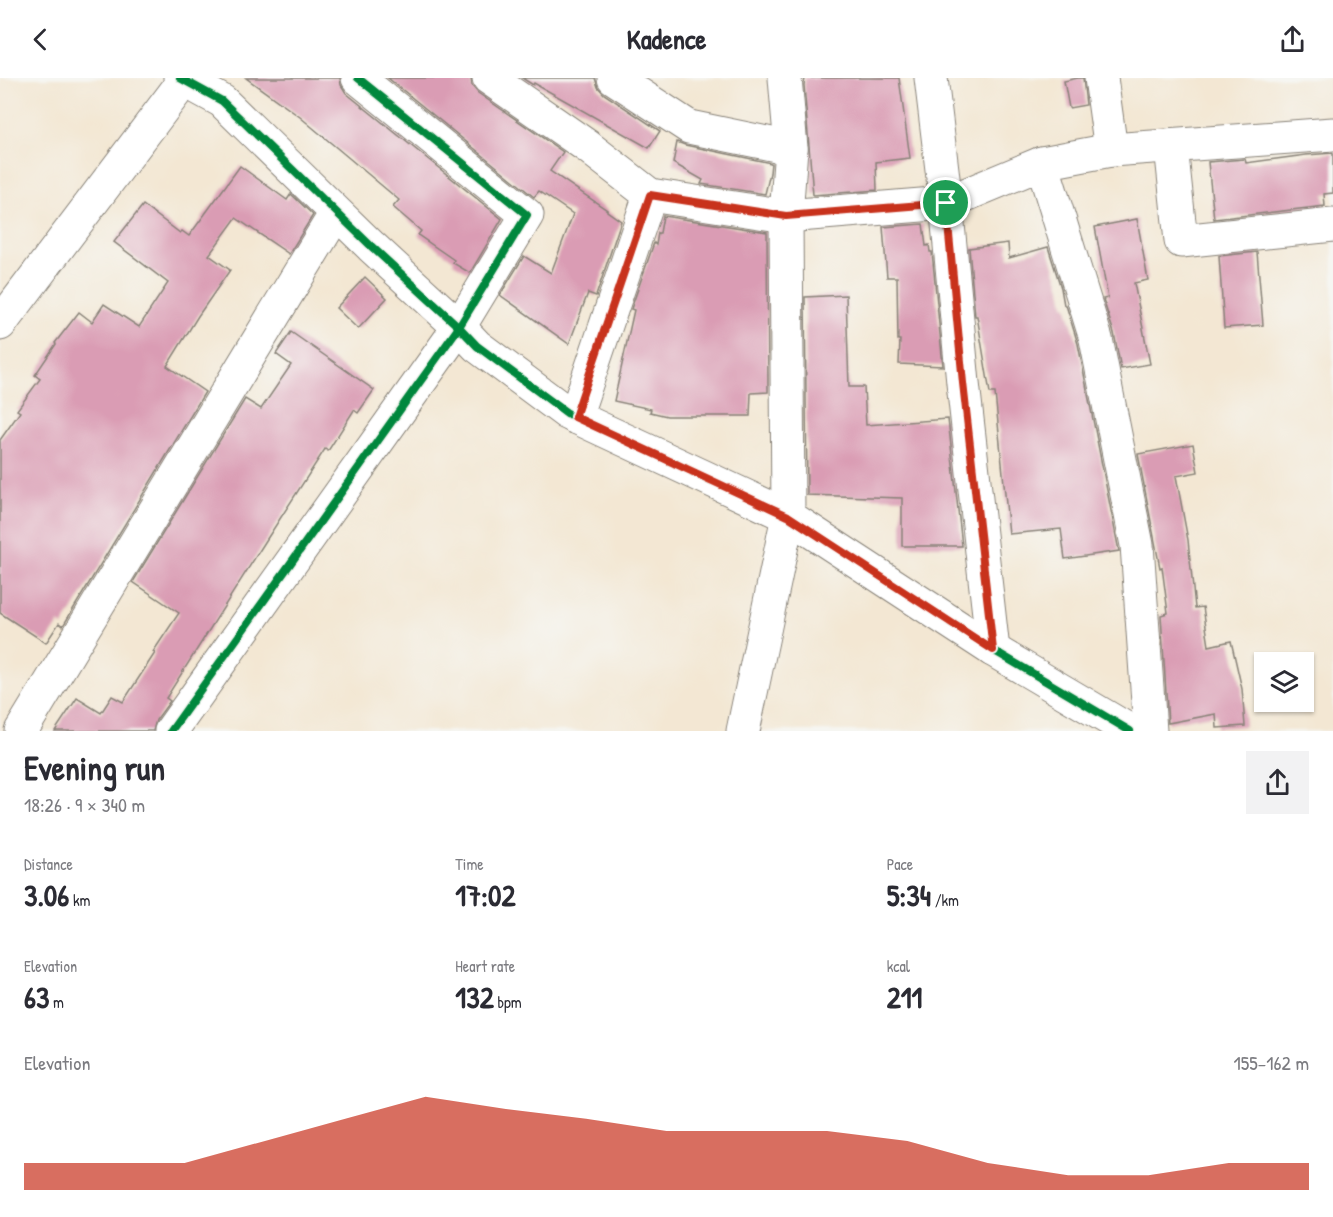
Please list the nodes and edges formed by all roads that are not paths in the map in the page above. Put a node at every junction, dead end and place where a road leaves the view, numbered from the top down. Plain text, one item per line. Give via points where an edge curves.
1 (358, 78) edge
2 (489, 78) edge
3 (614, 78) edge
4 (931, 78) edge
5 (1101, 78) edge
6 (184, 79) edge
7 (783, 79) edge
8 (1333, 134) edge
9 (1171, 146) junction
10 (791, 148) junction
11 (1111, 150) junction
12 (1042, 163) junction
13 (650, 195) junction
14 (946, 203) junction
15 (336, 213) junction
16 (786, 216) junction
17 (1333, 225) edge
18 (0, 324) edge
19 (459, 327) junction
20 (575, 417) junction
21 (788, 516) junction
22 (993, 650) junction
23 (21, 731) edge
24 (171, 731) edge
25 (743, 731) edge
26 (1130, 731) edge
27 (1150, 731) edge

1 - 19 street via 527,215
2 - 13 street
3 - 10 street via 689,127
4 - 14 street
5 - 11 street
6 - 15 street via 222,101
6 - 18 street
7 - 10 street
8 - 9 street
9 - 11 street
9 - 17 street via 1181,241
10 - 16 street
11 - 12 street
12 - 14 street
12 - 27 street via 1096,339 1137,545
13 - 16 street
13 - 20 street
14 - 16 street
14 - 22 street
15 - 19 street
15 - 23 street
16 - 21 street
19 - 20 street via 477,346
19 - 24 street
20 - 21 street
21 - 22 street
21 - 25 street
22 - 26 street

